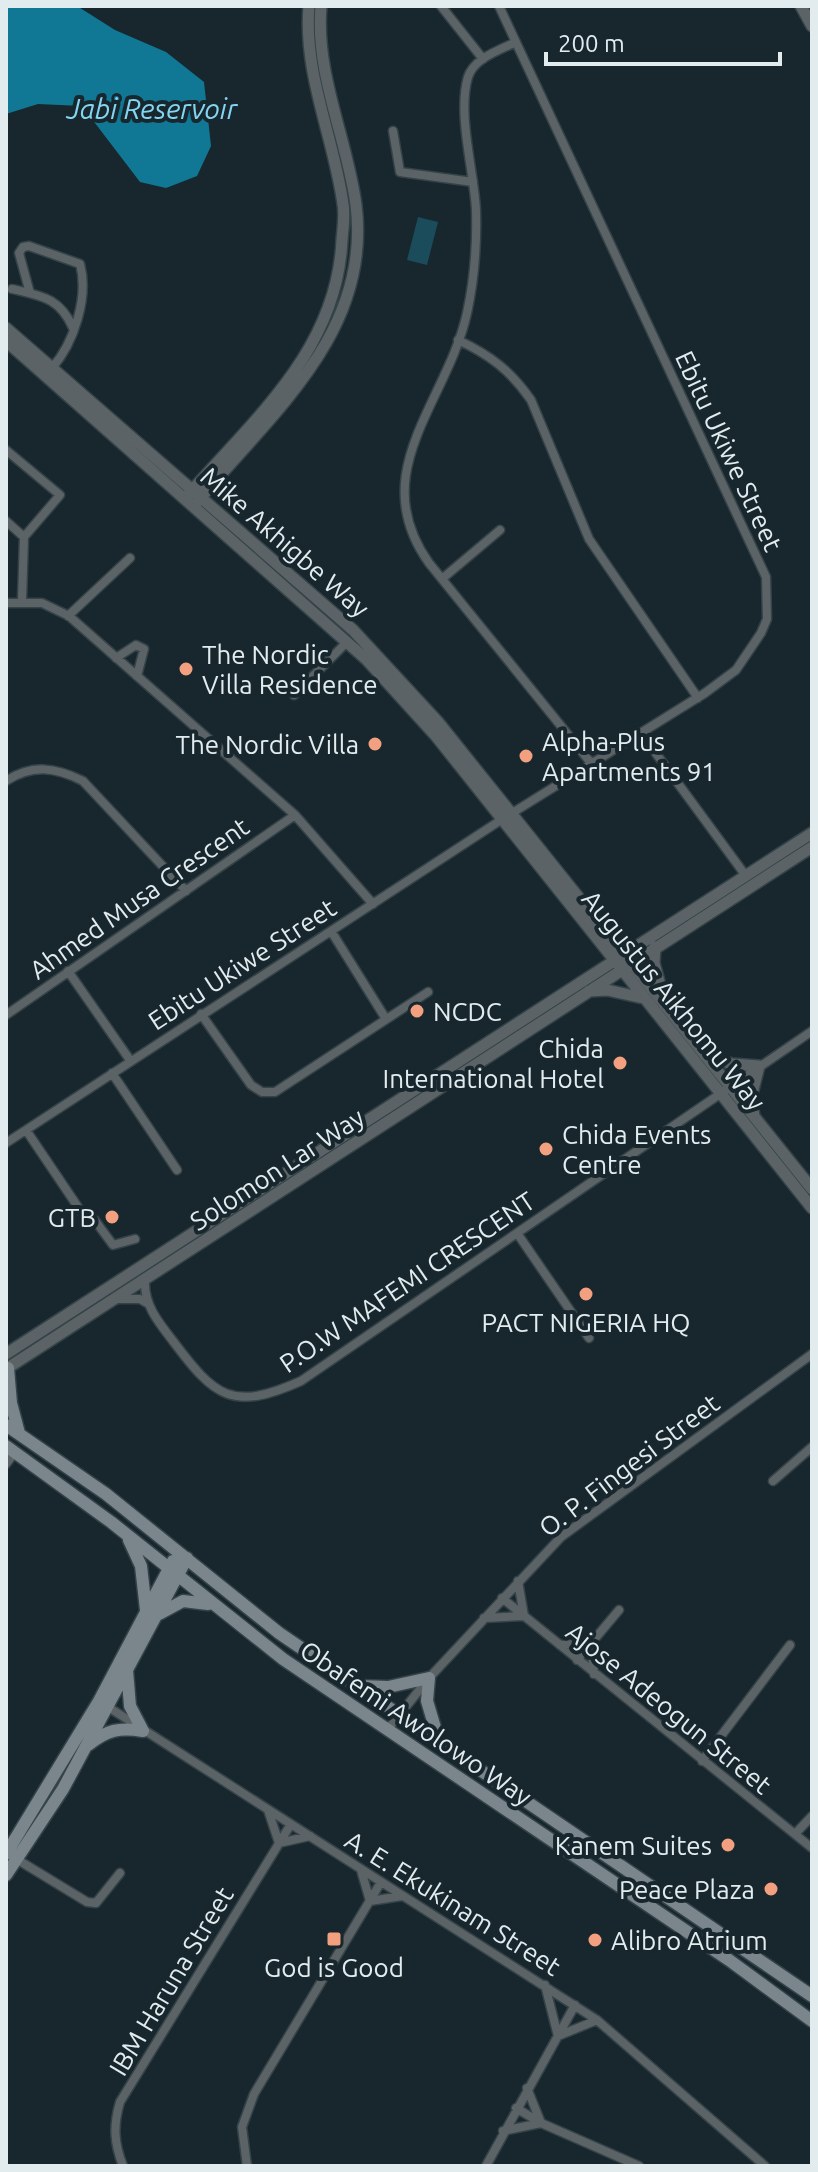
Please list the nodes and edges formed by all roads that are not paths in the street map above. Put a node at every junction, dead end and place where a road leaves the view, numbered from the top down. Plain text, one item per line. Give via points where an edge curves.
1 (309, 6) edge
2 (321, 6) edge
3 (441, 6) edge
4 (499, 6) edge
5 (801, 6) edge
6 (812, 26) edge
7 (516, 42) junction
8 (483, 59) junction
9 (393, 131) dead end
10 (473, 182) junction
11 (12, 289) dead end
12 (30, 293) junction
13 (6, 328) edge
14 (73, 329) junction
15 (458, 340) junction
16 (6, 341) edge
17 (52, 368) junction
18 (6, 450) edge
19 (193, 498) junction
20 (6, 521) edge
21 (500, 530) dead end
22 (24, 537) junction
23 (130, 558) dead end
24 (443, 578) junction
25 (22, 600) junction
26 (6, 603) edge
27 (68, 616) junction
28 (347, 642) junction
29 (116, 658) junction
30 (137, 676) junction
31 (294, 695) dead end
32 (698, 698) junction
33 (641, 733) junction
34 (591, 763) junction
35 (6, 781) edge
36 (295, 815) junction
37 (506, 817) junction
38 (812, 833) edge
39 (812, 847) edge
40 (746, 876) junction
41 (186, 891) junction
42 (373, 904) junction
43 (331, 931) junction
44 (611, 938) junction
45 (596, 939) junction
46 (653, 942) junction
47 (623, 962) junction
48 (68, 971) junction
49 (588, 985) junction
50 (428, 992) dead end
51 (645, 999) junction
52 (201, 1014) junction
53 (672, 1014) junction
54 (6, 1015) edge
55 (386, 1019) junction
56 (812, 1031) edge
57 (704, 1054) junction
58 (130, 1060) junction
59 (759, 1066) junction
60 (112, 1073) junction
61 (726, 1090) junction
62 (754, 1116) junction
63 (26, 1130) junction
64 (6, 1143) edge
65 (177, 1170) dead end
66 (812, 1189) edge
67 (812, 1208) edge
68 (517, 1233) junction
69 (135, 1239) dead end
70 (145, 1282) junction
71 (119, 1299) junction
72 (148, 1304) junction
73 (589, 1338) dead end
74 (6, 1354) edge
75 (812, 1354) edge
76 (7, 1368) edge
77 (6, 1425) edge
78 (19, 1433) junction
79 (812, 1447) edge
80 (11, 1449) edge
81 (6, 1464) edge
82 (773, 1481) dead end
83 (126, 1534) junction
84 (182, 1555) junction
85 (173, 1572) junction
86 (518, 1581) junction
87 (502, 1598) junction
88 (214, 1606) junction
89 (619, 1610) dead end
90 (524, 1616) junction
91 (149, 1617) junction
92 (484, 1618) junction
93 (591, 1643) junction
94 (559, 1645) junction
95 (790, 1645) dead end
96 (577, 1660) junction
97 (126, 1669) junction
98 (594, 1674) junction
99 (429, 1678) junction
100 (356, 1686) junction
101 (103, 1703) junction
102 (399, 1714) junction
103 (388, 1729) junction
104 (143, 1731) junction
105 (439, 1741) junction
106 (84, 1748) junction
107 (702, 1761) junction
108 (268, 1809) junction
109 (812, 1816) edge
110 (291, 1824) junction
111 (795, 1834) junction
112 (310, 1836) junction
113 (279, 1843) junction
114 (812, 1848) edge
115 (6, 1854) edge
116 (18, 1860) junction
117 (361, 1869) junction
118 (120, 1873) dead end
119 (6, 1875) edge
120 (381, 1882) junction
121 (402, 1896) junction
122 (370, 1901) junction
123 (545, 1984) junction
124 (812, 1996) edge
125 (575, 2005) junction
126 (597, 2020) junction
127 (812, 2021) edge
128 (558, 2036) junction
129 (527, 2088) junction
130 (516, 2108) junction
131 (541, 2123) junction
132 (503, 2131) junction
133 (620, 2162) edge
134 (123, 2166) edge
135 (247, 2166) edge
136 (486, 2166) edge
137 (639, 2166) edge
138 (765, 2166) edge

1 - 19 street via 309,46 344,206 341,269 319,336
2 - 19 street via 320,45 356,205 353,271 330,341 296,389
3 - 8 street
4 - 7 street, Ebitu Ukiwe Street
5 - 6 street
7 - 8 street
7 - 32 street, Ebitu Ukiwe Street via 766,577 767,619 752,650 736,670
8 - 10 street via 468,77 465,106
9 - 10 street via 400,172
10 - 15 street via 472,272
11 - 12 street
12 - 14 street via 58,303
12 - 14 street via 19,253 23,247 77,261 83,290
13 - 17 street, Mike Akhigbe Way
14 - 17 street via 66,351
15 - 24 street via 404,471 405,514 416,545
15 - 32 street via 486,354 531,400 597,554
16 - 19 street, Mike Akhigbe Way
17 - 19 street, Mike Akhigbe Way
18 - 22 street via 60,495
19 - 28 street, Mike Akhigbe Way
19 - 37 street, Mike Akhigbe Way via 382,659
20 - 22 street
21 - 24 street
22 - 25 street
23 - 27 street
24 - 34 street
25 - 26 street
25 - 27 street
27 - 29 street
28 - 31 street
28 - 37 street, Mike Akhigbe Way
29 - 30 street
29 - 30 street via 136,645 144,649
30 - 36 street
32 - 33 street, Ebitu Ukiwe Street
33 - 34 street, Ebitu Ukiwe Street
33 - 40 street
34 - 37 street, Ebitu Ukiwe Street
35 - 41 street via 23,770 43,768 83,781
36 - 41 street, Ahmed Musa Crescent
36 - 42 street
37 - 42 street, Ebitu Ukiwe Street
37 - 44 street, Augustus Aikhomu Way
37 - 45 street, Augustus Aikhomu Way
38 - 40 street, Solomon Lar Way
39 - 46 street, Solomon Lar Way
40 - 46 street, Solomon Lar Way
41 - 48 street, Ahmed Musa Crescent
42 - 43 street, Ebitu Ukiwe Street
43 - 52 street, Ebitu Ukiwe Street
43 - 55 street
44 - 46 street
44 - 47 street, Augustus Aikhomu Way
45 - 47 street, Augustus Aikhomu Way
45 - 49 street via 600,953
46 - 47 street, Solomon Lar Way
46 - 53 street via 658,984
47 - 49 street, Solomon Lar Way
47 - 51 street, Augustus Aikhomu Way
47 - 53 street, Augustus Aikhomu Way
48 - 54 street, Ahmed Musa Crescent
48 - 58 street
49 - 51 street
49 - 70 street, Solomon Lar Way
49 - 74 street, Solomon Lar Way
50 - 55 street
51 - 61 street, Augustus Aikhomu Way
52 - 55 street via 251,1085 262,1092 275,1092
52 - 58 street, Ebitu Ukiwe Street
53 - 57 street, Augustus Aikhomu Way
56 - 59 street, P.O.W MAFEMI CRESCENT
57 - 59 street
57 - 61 street, Augustus Aikhomu Way
58 - 60 street, Ebitu Ukiwe Street
59 - 61 street, P.O.W MAFEMI CRESCENT
59 - 62 street via 751,1098
60 - 63 street, Ebitu Ukiwe Street
60 - 65 street
61 - 62 street, Augustus Aikhomu Way
61 - 67 street, Augustus Aikhomu Way
61 - 68 street, P.O.W MAFEMI CRESCENT
62 - 66 street, Augustus Aikhomu Way
63 - 64 street, Ebitu Ukiwe Street
63 - 69 street via 82,1213 91,1215 113,1245
68 - 72 street, P.O.W MAFEMI CRESCENT via 301,1381 269,1395 234,1396 204,1383
68 - 73 street
70 - 71 street, Solomon Lar Way
70 - 72 street, P.O.W MAFEMI CRESCENT
71 - 72 street
71 - 76 street, Solomon Lar Way
75 - 86 street, O. P. Fingesi Street via 561,1537
76 - 78 main road
77 - 78 main road, Obafemi Awolowo Way
78 - 84 main road, Obafemi Awolowo Way
79 - 82 street
80 - 81 street
80 - 83 main road, Obafemi Awolowo Way
83 - 85 main road, Obafemi Awolowo Way
83 - 91 main road via 141,1566
84 - 85 main road
84 - 100 main road, Obafemi Awolowo Way
85 - 88 main road, Obafemi Awolowo Way
85 - 91 main road
86 - 87 street, O. P. Fingesi Street
86 - 90 street
87 - 90 street, Ajose Adeogun Street
87 - 92 street, O. P. Fingesi Street
88 - 91 main road via 183,1601
88 - 103 main road, Obafemi Awolowo Way
89 - 93 street
90 - 92 street
90 - 94 street, Ajose Adeogun Street
91 - 97 main road
91 - 101 main road
92 - 99 street, O. P. Fingesi Street
93 - 94 street
93 - 96 street
93 - 98 street
94 - 96 street, Ajose Adeogun Street
95 - 107 street
96 - 98 street, Ajose Adeogun Street
97 - 101 main road
97 - 104 main road via 130,1706
98 - 107 street, Ajose Adeogun Street
99 - 100 main road via 388,1687
99 - 102 street, O. P. Fingesi Street
99 - 105 main road via 427,1701
100 - 102 main road, Obafemi Awolowo Way
101 - 104 street, A. E. Ekukinam Street
101 - 106 main road
101 - 115 main road
102 - 103 street, O. P. Fingesi Street
102 - 105 main road, Obafemi Awolowo Way
103 - 127 main road, Obafemi Awolowo Way
104 - 106 main road via 108,1731
104 - 108 street, A. E. Ekukinam Street
105 - 124 main road, Obafemi Awolowo Way
106 - 116 main road
107 - 111 street, Ajose Adeogun Street
108 - 110 street, A. E. Ekukinam Street
108 - 113 street
109 - 111 street
110 - 112 street, A. E. Ekukinam Street
110 - 113 street, IBM Haruna Street
111 - 114 street, Ajose Adeogun Street
112 - 113 street
112 - 117 street, A. E. Ekukinam Street
113 - 134 street, IBM Haruna Street via 120,2102 115,2145
116 - 118 street via 87,1902 96,1903
116 - 119 main road
117 - 120 street, A. E. Ekukinam Street
117 - 122 street
120 - 121 street, A. E. Ekukinam Street
120 - 122 street
121 - 122 street
121 - 123 street, A. E. Ekukinam Street
122 - 135 street via 254,2094 242,2127
123 - 125 street, A. E. Ekukinam Street
123 - 128 street
125 - 126 street, A. E. Ekukinam Street
125 - 128 street
126 - 128 street
126 - 138 street, A. E. Ekukinam Street
128 - 129 street
129 - 130 street
129 - 131 street
130 - 131 street
130 - 132 street
131 - 132 street
131 - 133 street
132 - 136 street
133 - 137 street

